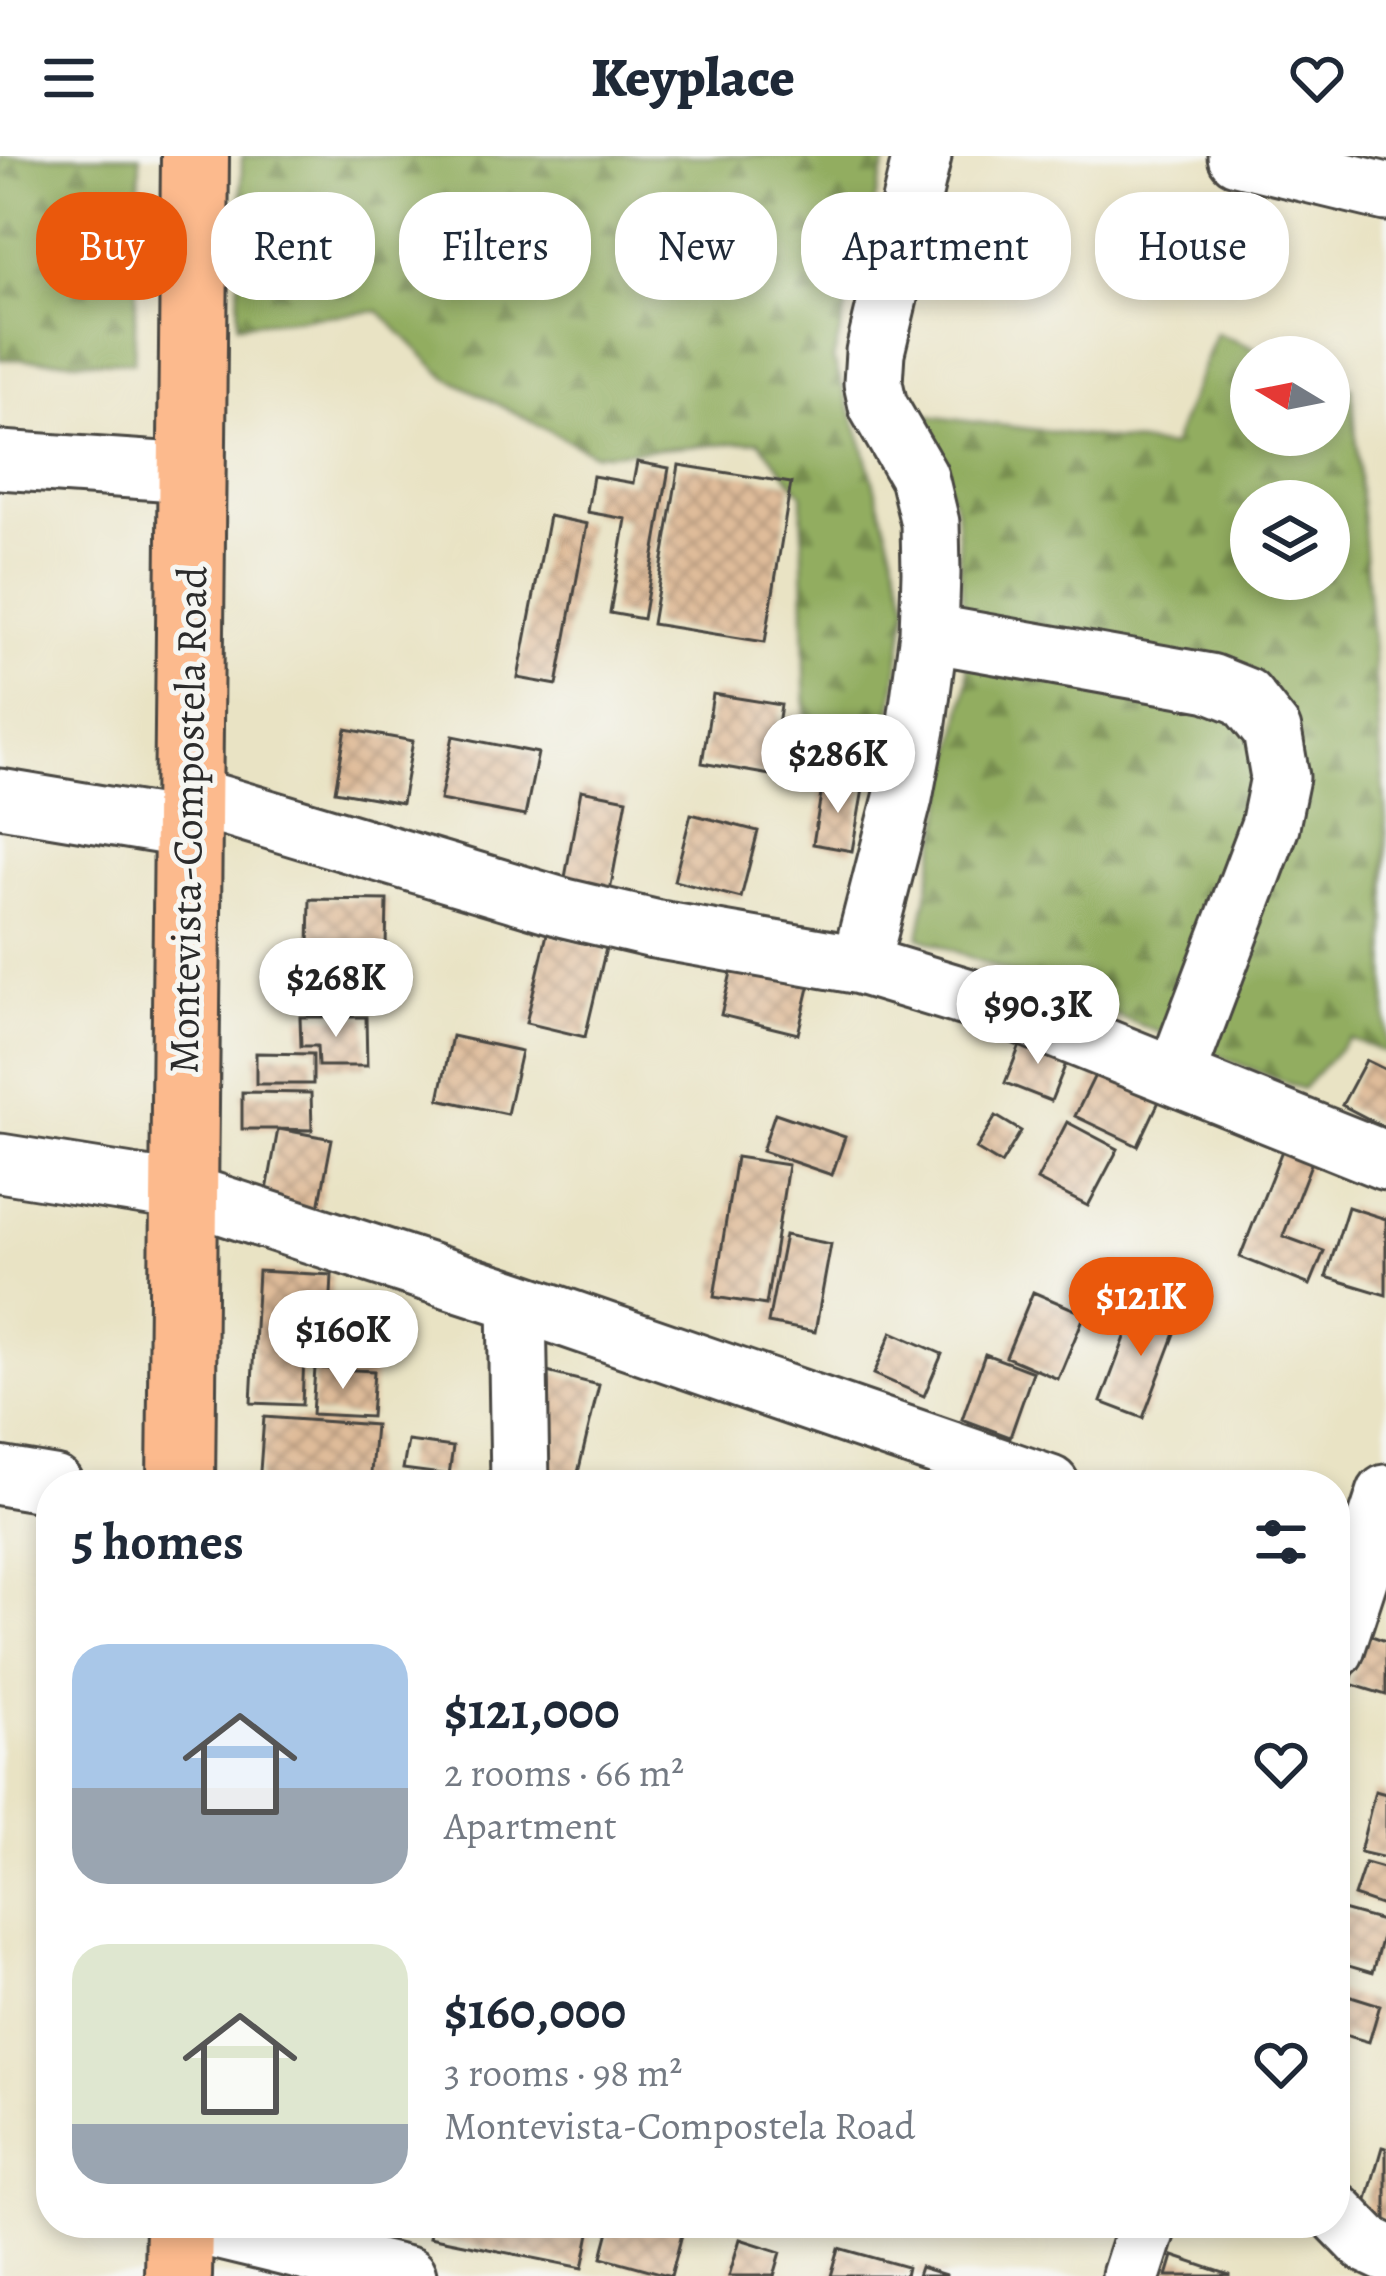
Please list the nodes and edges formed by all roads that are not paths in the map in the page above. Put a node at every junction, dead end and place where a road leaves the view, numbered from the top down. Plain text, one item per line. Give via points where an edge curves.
1 (195, 156) edge
2 (922, 156) edge
3 (1237, 156) edge
4 (1386, 193) edge
5 (0, 460) edge
6 (191, 473) junction
7 (928, 633) junction
8 (0, 798) edge
9 (187, 812) junction
10 (860, 965) junction
11 (1176, 1075) junction
12 (1386, 1160) edge
13 (0, 1162) edge
14 (182, 1192) junction
15 (517, 1301) junction
16 (181, 1470) edge
17 (520, 1470) edge
18 (1007, 1470) edge
19 (0, 1476) edge
20 (36, 1482) edge
21 (1386, 1494) edge
22 (1359, 1593) edge
23 (1350, 2226) edge
24 (182, 2238) edge
25 (246, 2238) edge
26 (1143, 2238) edge
27 (1386, 2253) edge
28 (178, 2276) edge
29 (407, 2276) edge
30 (1132, 2276) edge

1 - 6 main road, Montevista-Compostela Road
2 - 7 street via 873,383 919,477 930,524
3 - 4 street
5 - 6 street
6 - 9 main road, Montevista-Compostela Road
7 - 10 street via 904,798
7 - 11 street via 1210,683 1246,697 1272,731 1280,777 1270,826
8 - 9 street
9 - 10 street via 565,908
9 - 14 main road, Montevista-Compostela Road
10 - 11 street via 1012,1011
11 - 12 street
13 - 14 street
14 - 15 street
14 - 16 main road, Montevista-Compostela Road
15 - 17 street
15 - 18 street
19 - 20 street
21 - 22 street
23 - 27 street
24 - 28 main road
25 - 29 street
26 - 30 street

